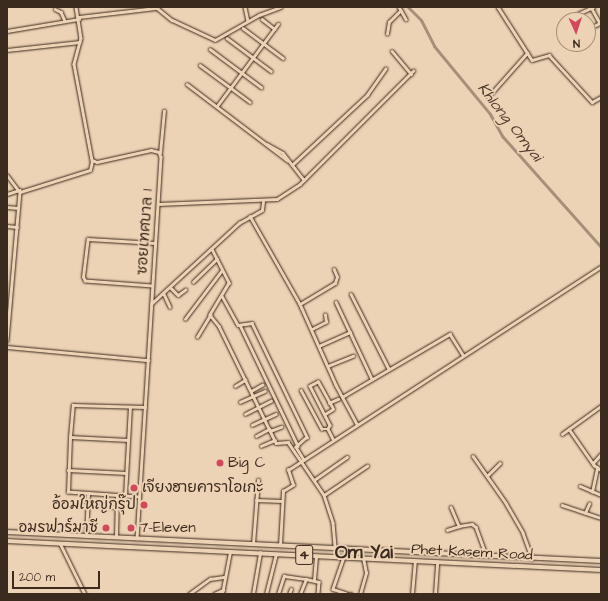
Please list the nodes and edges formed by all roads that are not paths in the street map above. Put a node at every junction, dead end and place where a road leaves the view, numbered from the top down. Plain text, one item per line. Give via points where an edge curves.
1 (76, 7) edge
2 (121, 7) edge
3 (245, 7) edge
4 (281, 7) edge
5 (399, 7) edge
6 (498, 7) edge
7 (592, 7) edge
8 (161, 8) edge
9 (55, 9) dead end
10 (400, 11) junction
11 (121, 12) junction
12 (582, 12) edge
13 (79, 18) junction
14 (262, 19) dead end
15 (406, 19) dead end
16 (65, 21) junction
17 (248, 21) junction
18 (600, 23) edge
19 (278, 24) dead end
20 (243, 28) dead end
21 (275, 28) junction
22 (7, 31) edge
23 (387, 34) dead end
24 (227, 38) dead end
25 (80, 42) junction
26 (264, 43) junction
27 (210, 49) dead end
28 (7, 50) edge
29 (392, 51) dead end
30 (527, 53) junction
31 (253, 58) junction
32 (283, 58) dead end
33 (200, 65) dead end
34 (385, 69) dead end
35 (271, 71) dead end
36 (242, 72) junction
37 (187, 84) dead end
38 (230, 87) junction
39 (261, 87) dead end
40 (488, 97) dead end
41 (601, 97) edge
42 (250, 102) dead end
43 (216, 106) junction
44 (164, 112) dead end
45 (160, 154) junction
46 (92, 161) junction
47 (292, 166) junction
48 (7, 175) edge
49 (304, 180) junction
50 (19, 191) junction
51 (7, 194) edge
52 (263, 202) junction
53 (158, 204) junction
54 (7, 207) edge
55 (18, 208) junction
56 (250, 216) junction
57 (7, 226) edge
58 (17, 227) junction
59 (155, 243) junction
60 (212, 249) junction
61 (217, 259) junction
62 (601, 267) edge
63 (222, 270) junction
64 (334, 270) dead end
65 (193, 282) dead end
66 (152, 286) junction
67 (171, 288) junction
68 (185, 290) dead end
69 (164, 294) junction
70 (351, 294) dead end
71 (222, 296) junction
72 (336, 302) dead end
73 (9, 304) edge
74 (151, 304) junction
75 (300, 304) junction
76 (170, 307) dead end
77 (210, 315) junction
78 (325, 315) dead end
79 (185, 319) dead end
80 (240, 325) junction
81 (312, 329) junction
82 (350, 332) junction
83 (197, 337) dead end
84 (7, 340) edge
85 (319, 346) junction
86 (7, 347) edge
87 (462, 355) junction
88 (353, 356) dead end
89 (148, 360) junction
90 (328, 366) junction
91 (389, 369) junction
92 (372, 379) junction
93 (245, 380) junction
94 (262, 385) dead end
95 (235, 386) dead end
96 (301, 390) dead end
97 (251, 391) junction
98 (265, 391) dead end
99 (254, 396) junction
100 (342, 396) junction
101 (338, 399) dead end
102 (270, 401) dead end
103 (240, 402) dead end
104 (330, 403) junction
105 (601, 406) edge
106 (130, 407) junction
107 (144, 407) junction
108 (259, 407) junction
109 (245, 414) dead end
110 (276, 414) dead end
111 (325, 414) junction
112 (264, 419) junction
113 (358, 424) junction
114 (252, 425) dead end
115 (281, 426) dead end
116 (328, 429) junction
117 (569, 429) junction
118 (270, 430) junction
119 (562, 434) dead end
120 (256, 436) dead end
121 (70, 437) junction
122 (334, 439) junction
123 (128, 440) junction
124 (274, 440) junction
125 (261, 446) dead end
126 (298, 446) junction
127 (601, 454) edge
128 (473, 456) dead end
129 (347, 457) dead end
130 (303, 460) junction
131 (500, 463) dead end
132 (593, 463) junction
133 (366, 466) dead end
134 (598, 468) junction
135 (68, 470) junction
136 (601, 470) edge
137 (126, 473) junction
138 (487, 476) junction
139 (258, 480) dead end
140 (314, 480) junction
141 (580, 486) dead end
142 (592, 492) junction
143 (88, 494) junction
144 (324, 495) junction
145 (601, 495) edge
146 (117, 496) junction
147 (125, 496) junction
148 (139, 497) junction
149 (256, 500) junction
150 (282, 501) junction
151 (62, 504) dead end
152 (589, 504) dead end
153 (562, 505) dead end
154 (87, 506) junction
155 (116, 507) junction
156 (452, 509) dead end
157 (585, 513) junction
158 (601, 518) edge
159 (459, 526) junction
160 (447, 530) dead end
161 (7, 532) edge
162 (86, 536) junction
163 (116, 538) junction
164 (137, 539) junction
165 (7, 541) edge
166 (60, 543) junction
167 (253, 544) junction
168 (280, 545) junction
169 (334, 548) junction
170 (230, 552) junction
171 (260, 553) junction
172 (276, 554) junction
173 (486, 555) junction
174 (316, 556) junction
175 (344, 557) junction
176 (363, 558) junction
177 (532, 558) junction
178 (415, 561) junction
179 (601, 561) edge
180 (438, 562) junction
181 (601, 570) edge
182 (225, 577) junction
183 (306, 579) junction
184 (314, 580) junction
185 (291, 589) dead end
186 (222, 592) edge
187 (340, 592) edge
188 (345, 593) edge
189 (85, 594) edge
190 (189, 594) edge
191 (214, 594) edge
192 (253, 594) edge
193 (266, 594) edge
194 (278, 594) edge
195 (291, 594) edge
196 (300, 594) edge
197 (318, 594) edge
198 (352, 594) edge
199 (360, 594) edge
200 (412, 594) edge
201 (435, 594) edge

1 - 13 street
2 - 11 street
3 - 17 street
4 - 17 street
5 - 10 street
6 - 30 street
7 - 12 street
7 - 18 street
8 - 11 street
8 - 17 street via 172,20 212,40 220,39
9 - 16 street via 61,12
10 - 15 street
10 - 23 street via 389,22
11 - 13 street
13 - 16 street
13 - 25 street
14 - 21 street
16 - 22 street
19 - 21 street
20 - 26 street
21 - 26 street
24 - 31 street
25 - 28 street
25 - 46 street via 74,64
26 - 31 street
26 - 32 street
27 - 36 street
29 - 49 street via 412,73
30 - 40 street
30 - 41 street via 533,61 549,55 592,102
31 - 35 street
31 - 36 street
33 - 38 street
34 - 47 street via 362,100
36 - 38 street
36 - 39 street
37 - 43 street
38 - 42 street
38 - 43 street
43 - 47 street
44 - 45 street, ซอยเทศบาล 1
45 - 46 street via 152,150
45 - 53 street, ซอยเทศบาล 1
46 - 50 street via 90,170
47 - 49 street
48 - 50 street
49 - 52 street via 281,197
50 - 51 street
50 - 55 street
52 - 53 street
52 - 56 street via 262,210
53 - 59 street, ซอยเทศบาล 1
54 - 55 street
55 - 58 street
56 - 60 street
56 - 75 street
57 - 58 street
58 - 73 street
59 - 66 street, ซอยเทศบาล 1
59 - 66 street via 88,239 83,277 85,281
60 - 61 street
60 - 67 street
61 - 63 street
61 - 65 street
62 - 87 street
63 - 71 street via 229,282
63 - 79 street
64 - 75 street via 338,277 336,283
66 - 74 street, ซอยเทศบาล 1
67 - 68 street via 178,295
67 - 69 street
69 - 74 street
69 - 76 street
70 - 91 street
71 - 77 street
71 - 80 street
72 - 82 street
73 - 84 street
74 - 89 street, ซอยเทศบาล 1
75 - 81 street
77 - 83 street
77 - 93 street via 219,326
78 - 81 street via 326,322
80 - 126 street
80 - 126 street via 252,323 307,437
81 - 85 street
82 - 85 street
82 - 92 street
85 - 90 street
86 - 89 street
87 - 91 street via 450,334
87 - 113 street
88 - 90 street
89 - 107 street, ซอยเทศบาล 1
90 - 100 street
91 - 92 street
92 - 100 street
93 - 95 street
93 - 97 street
94 - 97 street
96 - 116 street via 322,429
97 - 99 street
98 - 99 street
99 - 103 street
99 - 108 street
100 - 113 street
101 - 104 street
102 - 108 street
104 - 111 street via 333,410
104 - 111 street via 319,382 310,385
105 - 117 street
106 - 107 street
106 - 121 street via 73,405
106 - 123 street
107 - 148 street, ซอยเทศบาล 1
108 - 109 street
108 - 112 street
110 - 112 street
111 - 116 street via 330,425
112 - 114 street
112 - 118 street
113 - 122 street
115 - 118 street
116 - 122 street
117 - 119 street
117 - 132 street
118 - 120 street
118 - 124 street
121 - 123 street
121 - 135 street
122 - 130 street
123 - 137 street
124 - 125 street
124 - 130 street via 278,444 288,442
126 - 130 street via 296,447
127 - 132 street
128 - 138 street
129 - 140 street
130 - 140 street
130 - 150 street via 288,470 293,485 283,489
131 - 138 street
132 - 134 street
133 - 144 street
134 - 136 street
134 - 142 street
135 - 137 street
135 - 143 street via 68,492
137 - 147 street
138 - 177 street via 521,529
139 - 149 street
140 - 144 street
141 - 142 street
142 - 145 street
143 - 146 street
143 - 154 street
144 - 169 street via 332,518
146 - 147 street
146 - 155 street
147 - 148 street
148 - 164 street, ซอยเทศบาล 1
149 - 150 street
149 - 167 street
150 - 168 street
151 - 154 street
152 - 157 street
153 - 157 street
154 - 155 street
154 - 162 street
155 - 163 street
156 - 159 street
157 - 158 street
159 - 160 street
159 - 173 street via 475,526
161 - 162 main road, Phet Kasem Road / 4
162 - 163 main road, Phet Kasem Road / 4
163 - 164 main road, Phet Kasem Road / 4
164 - 167 main road, Phet Kasem Road / 4
165 - 166 main road, Phet Kasem Road / 4
166 - 170 main road, Phet Kasem Road / 4
166 - 189 street
167 - 168 main road, Phet Kasem Road / 4
168 - 169 main road, Phet Kasem Road / 4
169 - 173 main road, Phet Kasem Road / 4
170 - 171 main road, Phet Kasem Road / 4
170 - 182 street
171 - 172 main road, Phet Kasem Road / 4
171 - 192 street
172 - 174 main road, Phet Kasem Road / 4
172 - 193 street
173 - 177 main road, Phet Kasem Road / 4
174 - 175 main road, Phet Kasem Road / 4
174 - 184 street
175 - 176 main road, Phet Kasem Road / 4
175 - 187 street via 333,589
176 - 178 main road, Phet Kasem Road / 4
176 - 199 street via 366,573
177 - 179 main road, Phet Kasem Road / 4
178 - 180 main road, Phet Kasem Road / 4
178 - 200 street
180 - 181 main road, Phet Kasem Road / 4
180 - 201 street
182 - 186 street
182 - 190 street via 210,578
183 - 184 street
183 - 194 street via 284,576
183 - 196 street
184 - 197 street via 320,585
185 - 195 street
186 - 191 street
187 - 188 street
188 - 198 street

